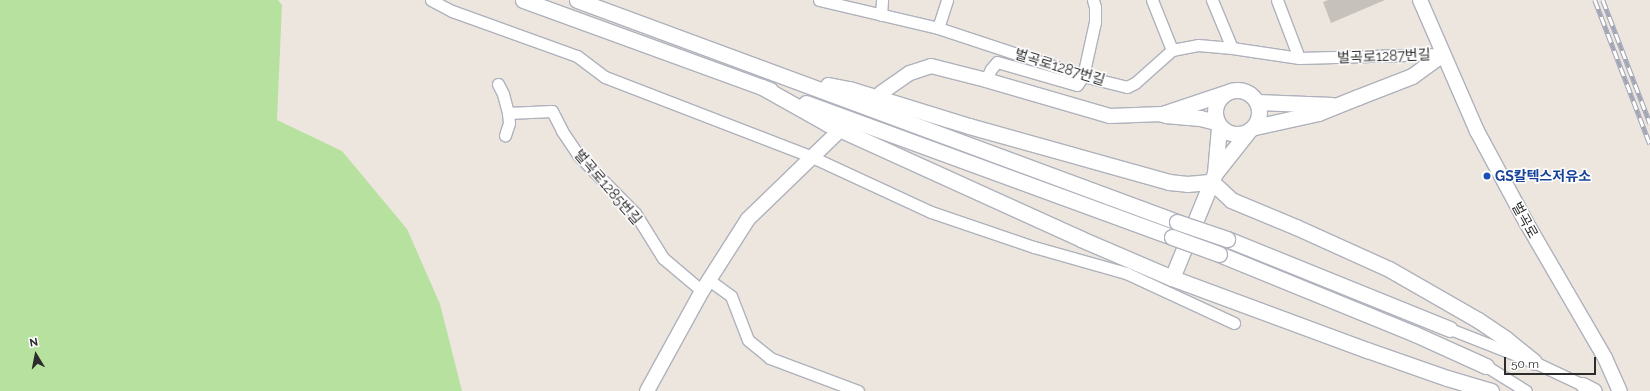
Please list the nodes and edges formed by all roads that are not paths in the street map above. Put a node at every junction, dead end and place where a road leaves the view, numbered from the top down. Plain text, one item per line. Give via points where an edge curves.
1 (431, 0) edge
2 (523, 0) edge
3 (577, 0) edge
4 (818, 0) edge
5 (882, 0) edge
6 (947, 0) edge
7 (1093, 0) edge
8 (1152, 0) edge
9 (1212, 0) edge
10 (1277, 0) edge
11 (1420, 0) edge
12 (881, 15) junction
13 (938, 28) junction
14 (1232, 48) junction
15 (1172, 50) junction
16 (1442, 54) junction
17 (1300, 58) junction
18 (782, 76) junction
19 (1083, 76) junction
20 (986, 80) junction
21 (498, 84) dead end
22 (762, 87) junction
23 (881, 93) dead end
24 (1226, 93) junction
25 (1257, 102) junction
26 (1335, 105) junction
27 (508, 113) junction
28 (1162, 114) junction
29 (1218, 124) junction
30 (1251, 130) junction
31 (836, 134) dead end
32 (505, 136) dead end
33 (812, 157) junction
34 (1213, 178) junction
35 (1172, 278) junction
36 (706, 285) junction
37 (1234, 323) dead end
38 (1450, 329) joint
39 (1534, 362) junction
40 (1486, 366) joint
41 (1589, 388) edge
42 (647, 391) edge
43 (858, 391) edge
44 (1491, 391) edge
45 (1526, 391) edge
46 (1620, 391) edge

1 - 33 street via 452,11 577,56 605,77
2 - 22 main road
3 - 18 main road
4 - 12 street, 벌곡로1287번길
5 - 12 street
6 - 13 street
7 - 19 street via 1095,22
8 - 15 street
9 - 14 street
10 - 17 street
11 - 16 street, 벌곡로
12 - 13 street, 벌곡로1287번길
13 - 19 street, 벌곡로1287번길
14 - 15 street, 벌곡로1287번길 via 1198,45
14 - 17 street, 벌곡로1287번길
15 - 19 street, 벌곡로1287번길 via 1127,87
16 - 17 street, 벌곡로1287번길
16 - 26 main road via 1412,76
16 - 46 street, 벌곡로 via 1477,131 1526,222 1605,358
18 - 34 main road via 849,89 969,126 1169,182 1187,184
18 - 38 main road, bridge via 1227,239
19 - 20 street via 1078,85 997,62 990,69
20 - 23 street via 931,66 910,73
20 - 28 street via 1110,116
21 - 27 street
22 - 35 main road via 828,124
22 - 40 main road, bridge via 1219,254 1415,334
24 - 25 main road via 1240,90 1253,96
24 - 28 main road
24 - 29 main road via 1217,102 1215,109
25 - 26 main road
25 - 30 main road via 1260,114
26 - 30 main road via 1318,113
27 - 32 street via 509,123
27 - 36 street, 벌곡로1285번길 via 552,110 578,155 635,214 663,258
28 - 29 main road via 1200,118
29 - 30 main road via 1229,134 1235,135
29 - 34 main road
30 - 34 main road
31 - 33 street
33 - 36 street via 748,219
33 - 37 street via 932,212 1126,273
34 - 35 main road
34 - 39 main road via 1231,200 1389,269 1478,320
35 - 44 main road via 1367,350
36 - 42 street
36 - 43 street via 732,296 748,340 770,358
38 - 39 street
39 - 41 street
40 - 45 street

